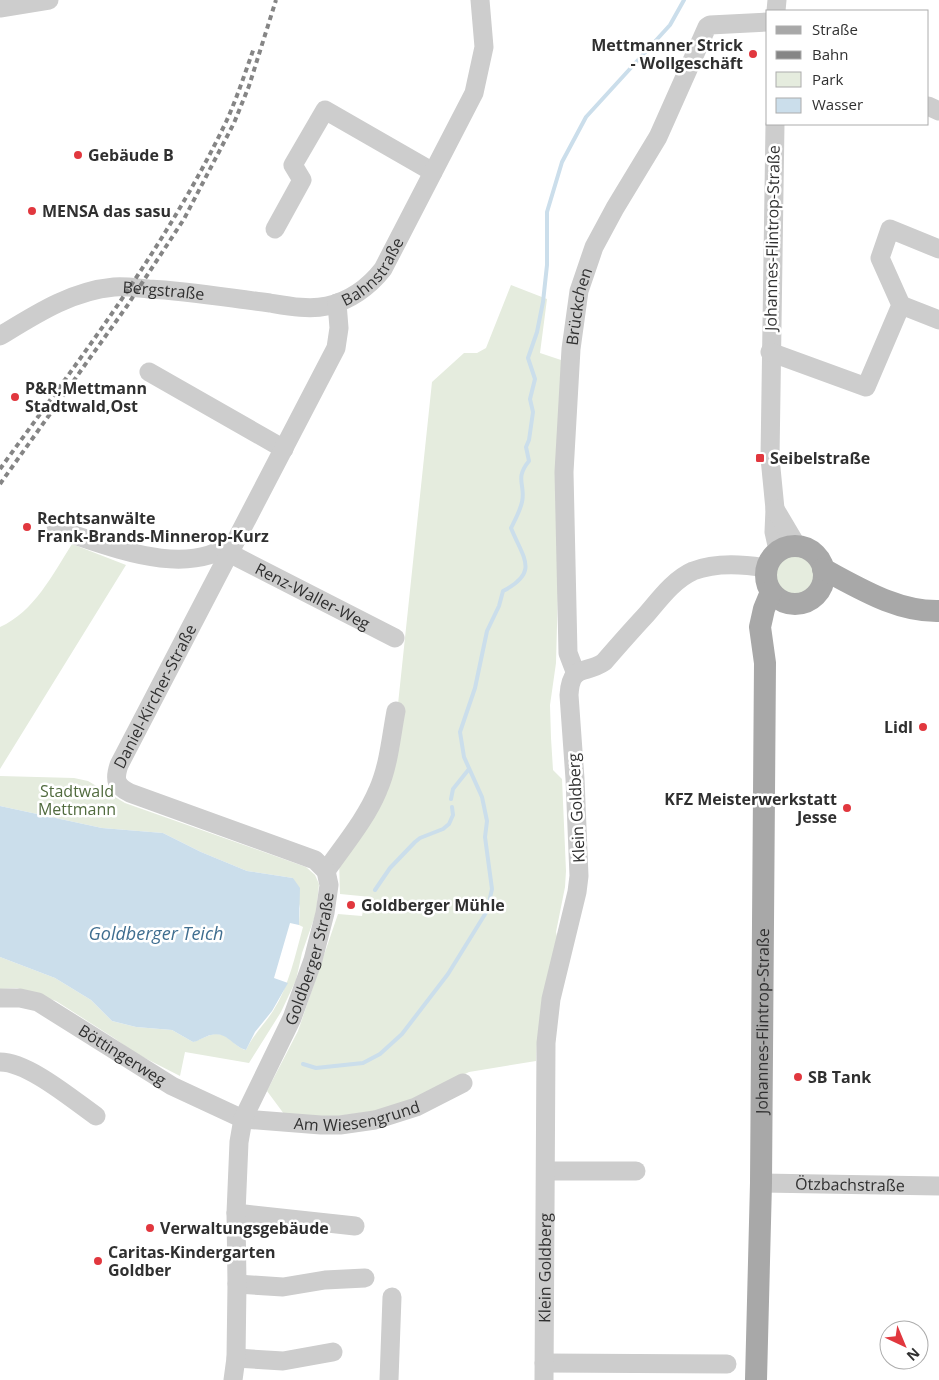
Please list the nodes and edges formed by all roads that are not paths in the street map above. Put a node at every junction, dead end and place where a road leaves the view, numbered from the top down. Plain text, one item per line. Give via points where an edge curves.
1 (49, 0) edge
2 (480, 0) edge
3 (0, 8) edge
4 (766, 22) edge
5 (775, 125) edge
6 (432, 172) junction
7 (275, 229) dead end
8 (939, 249) edge
9 (337, 303) junction
10 (901, 305) junction
11 (939, 320) edge
12 (0, 336) edge
13 (770, 352) junction
14 (149, 372) dead end
15 (284, 449) junction
16 (56, 529) dead end
17 (232, 547) junction
18 (780, 555) junction
19 (822, 579) junction
20 (779, 598) junction
21 (939, 611) edge
22 (395, 638) dead end
23 (576, 674) junction
24 (396, 711) dead end
25 (326, 871) junction
26 (0, 998) edge
27 (0, 1062) edge
28 (463, 1083) dead end
29 (96, 1116) dead end
30 (244, 1119) junction
31 (636, 1171) dead end
32 (546, 1172) junction
33 (761, 1183) junction
34 (939, 1186) edge
35 (236, 1213) junction
36 (355, 1226) dead end
37 (365, 1278) dead end
38 (237, 1284) junction
39 (392, 1297) dead end
40 (333, 1352) dead end
41 (236, 1358) junction
42 (727, 1364) dead end
43 (544, 1371) edge
44 (233, 1380) edge
45 (389, 1380) edge
46 (756, 1380) edge

1 - 3 street
2 - 6 street, Bahnstraße via 484,47 474,93
4 - 23 street, Brückchen via 707,27 658,137 594,247 582,279 571,349 564,472 568,653
5 - 13 street, Johannes-Flintrop-Straße
6 - 7 street via 324,110 293,165 302,180
6 - 9 street, Bahnstraße via 383,269 355,294
8 - 10 street via 890,229 880,258
9 - 12 street, Bergstraße via 316,307 285,305 116,286 84,292 59,302
9 - 15 street, Bahnstraße via 339,328 336,348
10 - 11 street
10 - 13 street, Johannes-Flintrop-Straße via 866,387
13 - 18 street, Johannes-Flintrop-Straße via 770,458
14 - 15 street
15 - 17 street, Bahnstraße
16 - 17 street via 157,558 180,559
17 - 22 street, Renz-Waller-Weg
17 - 25 street, Daniel-Kircher-Straße via 119,765 116,782 130,793 310,858
18 - 19 main road, Johannes-Flintrop-Straße via 811,551 817,556
18 - 20 main road, Johannes-Flintrop-Straße via 766,580
18 - 23 street via 749,565 702,568 690,573 675,583 604,662
19 - 20 main road via 810,599 794,604
19 - 21 main road via 912,608
20 - 33 main road, Johannes-Flintrop-Straße via 764,609 760,627 766,663
23 - 32 street, Klein Goldberg via 570,695 579,876 548,1015
24 - 25 street, Goldberger Straße via 385,772 378,790
25 - 30 street, Goldberger Straße via 329,885 325,913 302,995
26 - 30 street, Böttingerweg via 38,1002 172,1086
27 - 29 street via 26,1069
28 - 30 street, Am Wiesengrund via 416,1107 375,1120 321,1125
30 - 35 street, Goldberger Straße via 239,1142
31 - 32 street
32 - 43 street, Klein Goldberg
33 - 34 street, Ötzbachstraße
33 - 46 main road, Johannes-Flintrop-Straße
35 - 36 street
35 - 38 street, Goldberger Straße
37 - 38 street via 283,1287
38 - 41 street, Goldberger Straße
39 - 45 street
40 - 41 street via 283,1361
41 - 44 street, Goldberger Straße
42 - 43 street, Klein Goldberg

